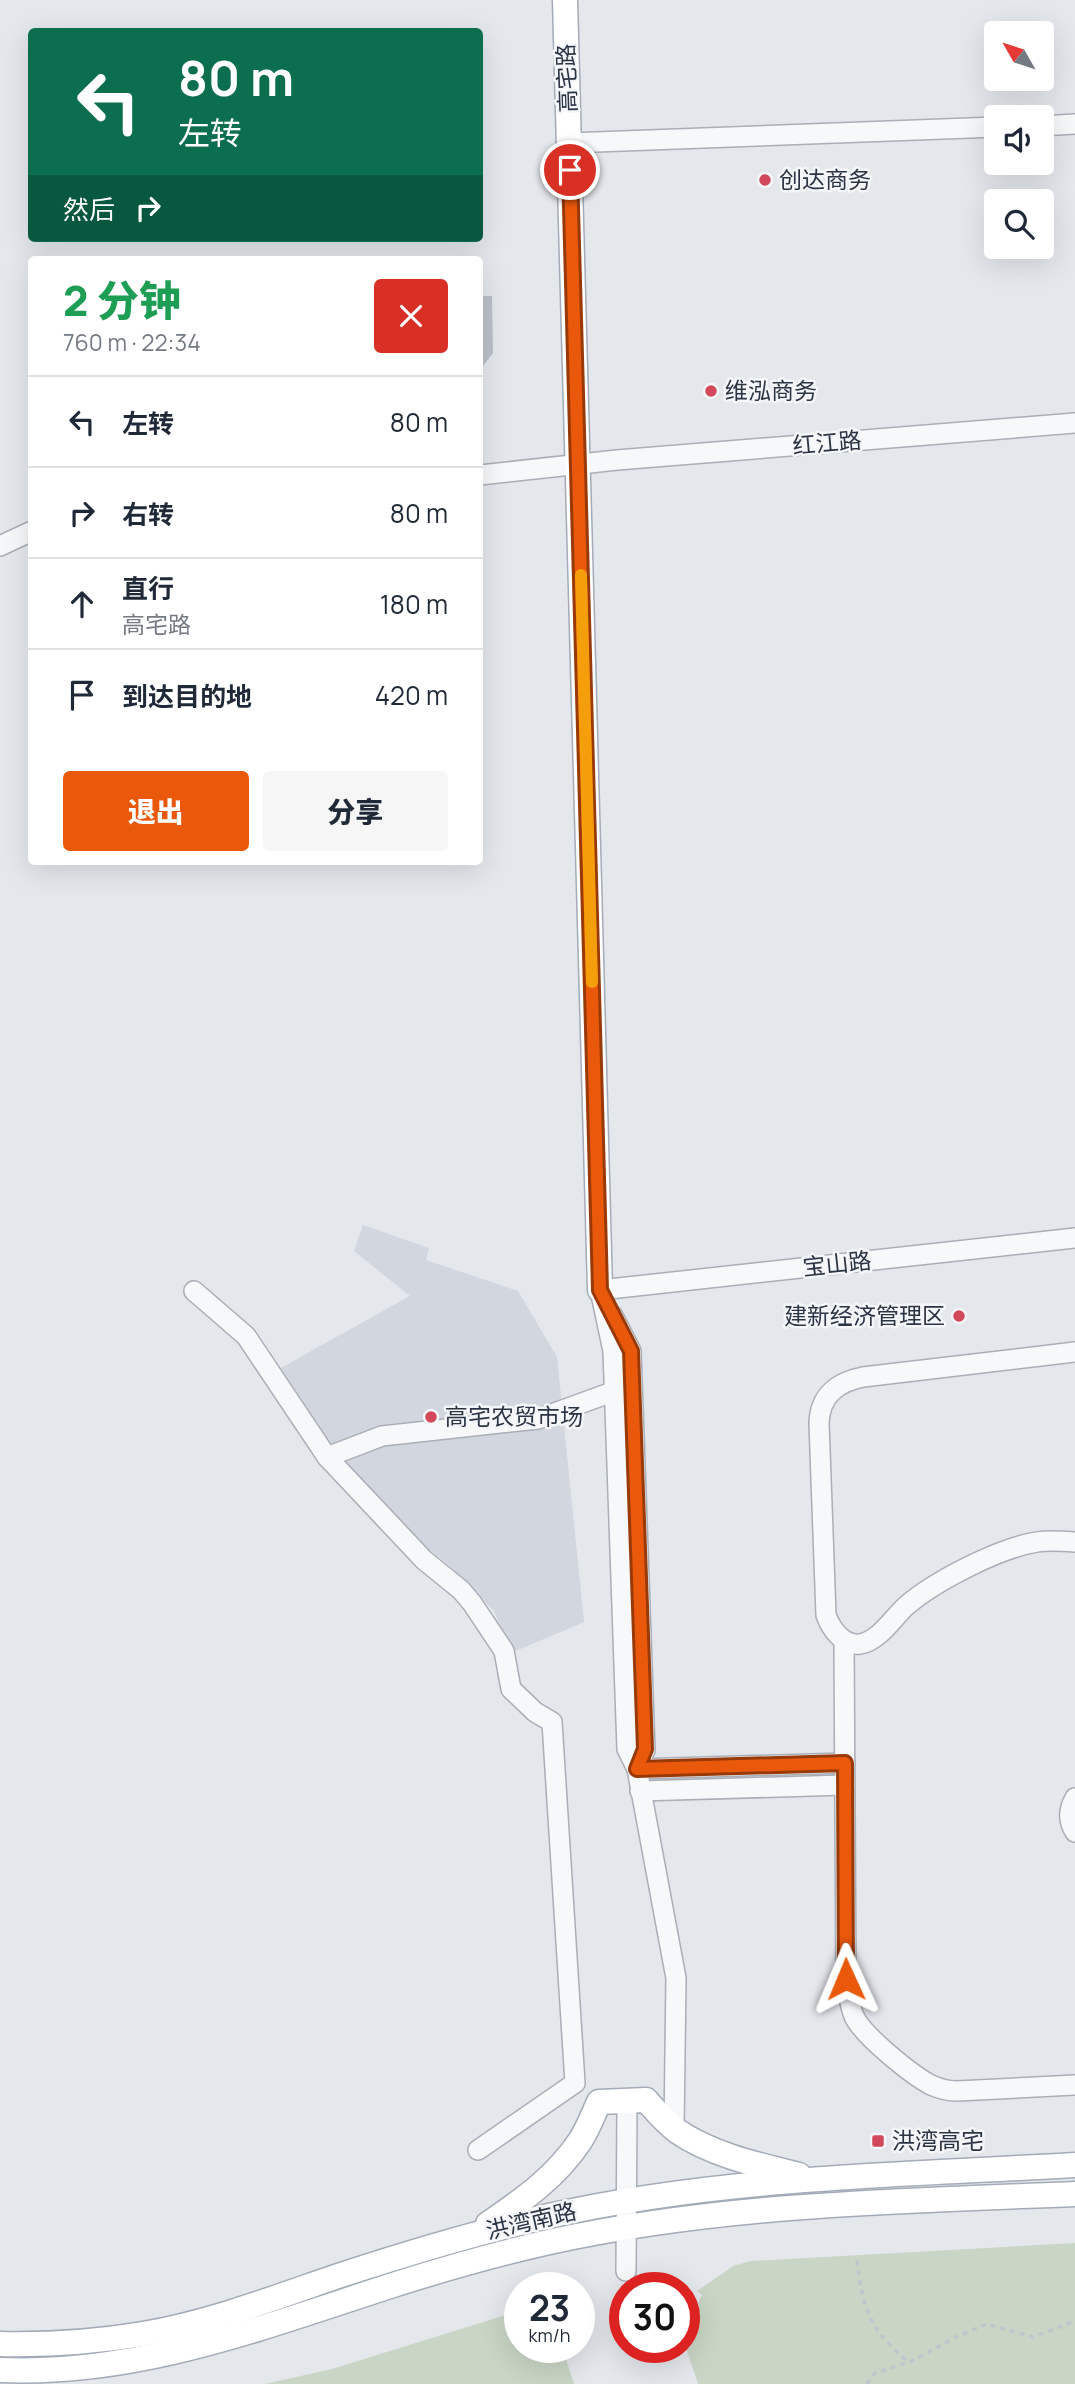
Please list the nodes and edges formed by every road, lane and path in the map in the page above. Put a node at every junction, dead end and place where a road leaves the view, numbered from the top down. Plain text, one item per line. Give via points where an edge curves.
1 (565, 0) edge
2 (1075, 124) edge
3 (1054, 125) edge
4 (984, 127) edge
5 (569, 143) junction
6 (1075, 423) edge
7 (578, 464) junction
8 (483, 475) edge
9 (28, 533) edge
10 (0, 546) edge
11 (1075, 1238) edge
12 (600, 1290) junction
13 (194, 1291) dead end
14 (1075, 1352) edge
15 (615, 1391) junction
16 (327, 1457) junction
17 (1075, 1542) edge
18 (844, 1641) junction
19 (845, 1763) junction
20 (637, 1769) junction
21 (845, 1785) junction
22 (640, 1791) junction
23 (1075, 1798) edge
24 (1075, 1832) edge
25 (1075, 2085) edge
26 (627, 2101) junction
27 (674, 2129) junction
28 (478, 2150) dead end
29 (1075, 2165) edge
30 (820, 2180) junction
31 (1075, 2194) edge
32 (627, 2202) junction
33 (627, 2227) junction
34 (472, 2235) junction
35 (857, 2260) dead end
36 (626, 2271) dead end
37 (1075, 2321) edge
38 (0, 2344) edge
39 (908, 2362) junction
40 (0, 2370) edge
41 (867, 2384) edge

1 - 5 main road, 高宅路
2 - 3 street
4 - 5 street
5 - 7 main road, 高宅路
6 - 7 street, 红江路
7 - 8 street, 红江路
7 - 12 main road, 高宅路
9 - 10 street
11 - 12 street, 宝山路
12 - 15 street via 613,1351
12 - 20 street via 631,1351 645,1749
13 - 16 street via 246,1336
14 - 18 street via 863,1377 840,1384 827,1395 819,1410 824,1604 828,1622
15 - 16 street via 538,1419 382,1436
15 - 20 street via 627,1749
16 - 28 street via 424,1560 461,1590 504,1651 511,1689 552,1722 575,2083
17 - 18 street via 1039,1542 999,1553 918,1598 866,1642
18 - 19 street
19 - 20 street
19 - 21 street
20 - 22 street
21 - 22 street
21 - 25 street via 846,1979 853,2015 861,2028 940,2089
22 - 27 street via 676,1978
23 - 24 street via 1070,1815
26 - 27 main road via 646,2100
26 - 32 street
26 - 34 main road via 600,2102 562,2165 533,2194
27 - 30 main road via 696,2143 752,2163
29 - 30 main road, 洪湾南路
30 - 32 main road, 洪湾南路
31 - 33 main road, 洪湾南路 via 895,2201
32 - 33 street
32 - 34 main road, 洪湾南路
33 - 36 street
33 - 40 main road, 洪湾南路 via 456,2266 170,2353 93,2367
34 - 38 main road, 洪湾南路 via 172,2328 67,2343
35 - 39 path via 870,2321
37 - 39 path via 1033,2337 987,2324
39 - 41 path via 875,2373

